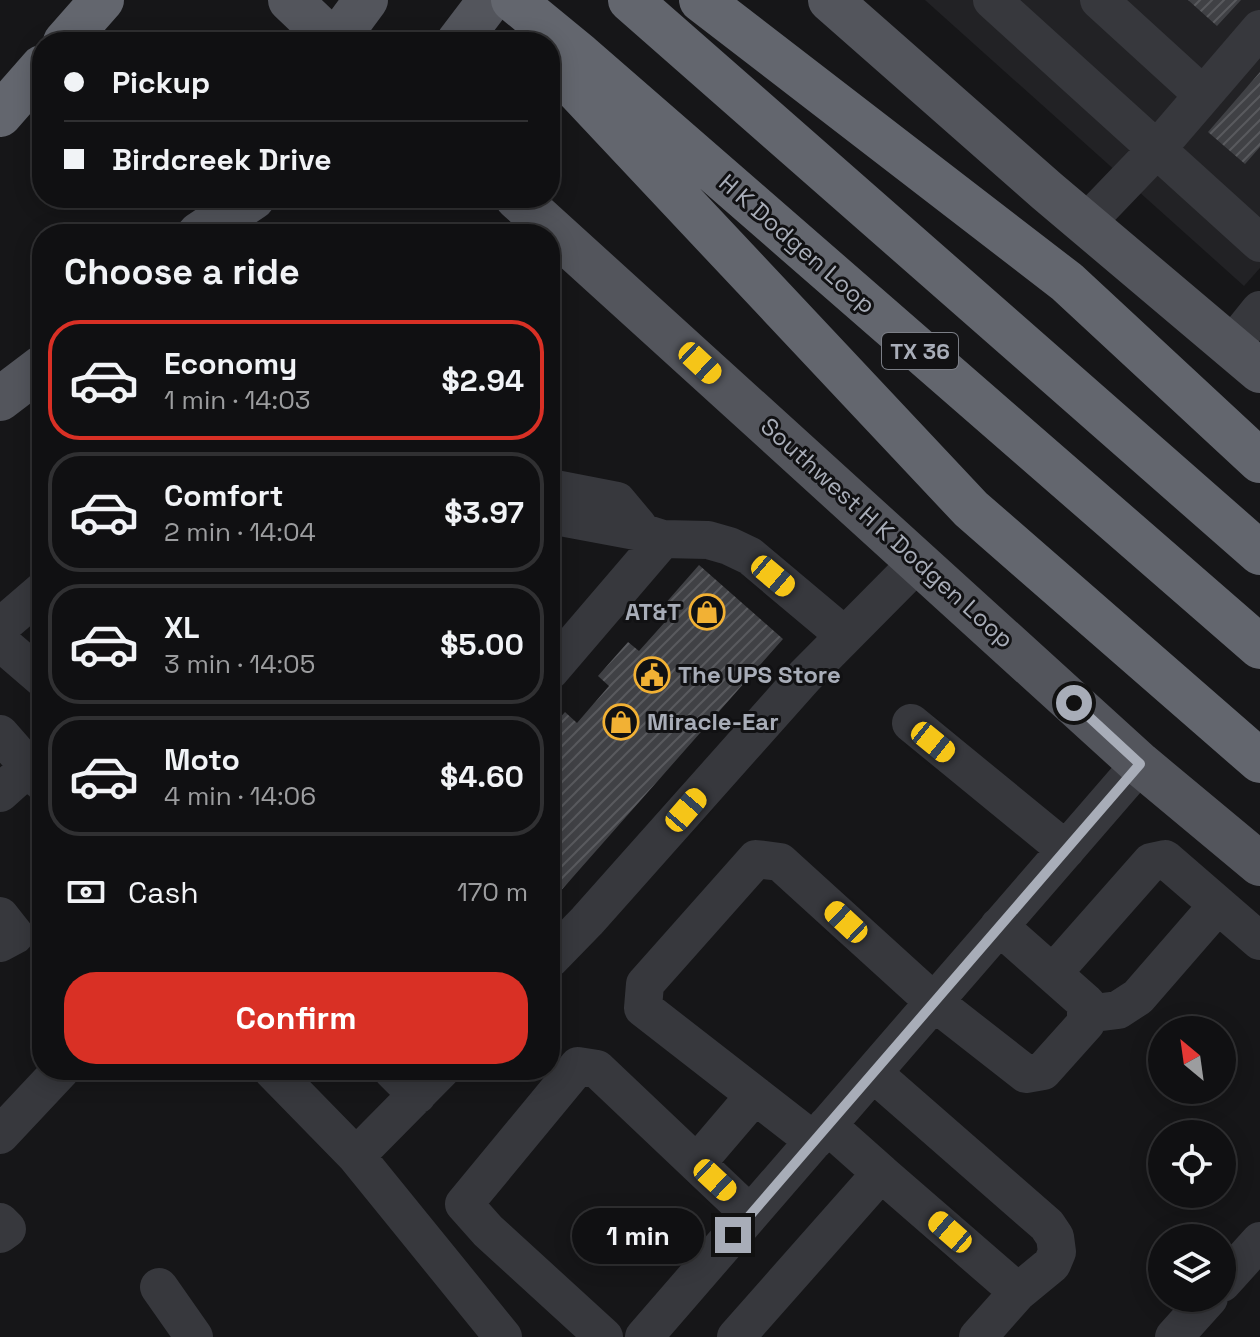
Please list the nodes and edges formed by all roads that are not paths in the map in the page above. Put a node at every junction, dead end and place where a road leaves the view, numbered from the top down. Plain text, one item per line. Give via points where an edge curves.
1 (102, 0) edge
2 (290, 0) edge
3 (366, 0) edge
4 (492, 0) edge
5 (513, 0) edge
6 (630, 0) edge
7 (701, 0) edge
8 (830, 0) edge
9 (992, 0) edge
10 (1099, 0) edge
11 (1260, 29) edge
12 (74, 32) edge
13 (324, 32) edge
14 (342, 32) edge
15 (466, 32) edge
16 (528, 32) edge
17 (537, 32) edge
18 (560, 60) edge
19 (560, 61) edge
20 (32, 78) edge
21 (1203, 95) junction
22 (0, 115) edge
23 (1157, 149) junction
24 (206, 208) edge
25 (238, 208) edge
26 (528, 208) edge
27 (194, 224) edge
28 (214, 224) edge
29 (546, 224) edge
30 (1085, 224) junction
31 (1255, 228) edge
32 (560, 237) edge
33 (1260, 310) edge
34 (1245, 359) edge
35 (32, 375) edge
36 (0, 399) edge
37 (1260, 461) edge
38 (560, 515) edge
39 (652, 535) junction
40 (1260, 553) edge
41 (918, 562) junction
42 (32, 600) edge
43 (0, 627) edge
44 (844, 635) junction
45 (0, 642) edge
46 (1260, 647) edge
47 (560, 658) edge
48 (32, 669) edge
49 (911, 723) dead end
50 (0, 734) edge
51 (1260, 761) edge
52 (1140, 764) junction
53 (32, 770) edge
54 (32, 776) edge
55 (0, 793) edge
56 (1066, 850) junction
57 (1260, 864) edge
58 (1218, 905) junction
59 (0, 916) edge
60 (999, 926) junction
61 (1260, 941) edge
62 (0, 943) edge
63 (560, 949) edge
64 (1053, 973) junction
65 (934, 1002) junction
66 (1086, 1014) junction
67 (873, 1073) junction
68 (52, 1080) edge
69 (282, 1080) edge
70 (414, 1080) edge
71 (755, 1095) junction
72 (820, 1133) junction
73 (0, 1135) edge
74 (356, 1156) junction
75 (697, 1163) junction
76 (881, 1173) junction
77 (464, 1204) junction
78 (750, 1214) junction
79 (0, 1222) edge
80 (0, 1234) edge
81 (423, 1238) junction
82 (1258, 1246) edge
83 (1236, 1269) edge
84 (159, 1287) dead end
85 (1018, 1292) junction
86 (1196, 1312) edge
87 (194, 1337) edge
88 (503, 1337) edge
89 (604, 1337) edge
90 (644, 1337) edge
91 (736, 1337) edge
92 (978, 1337) edge
93 (1174, 1337) edge

1 - 12 highway
2 - 13 main road
3 - 14 main road
4 - 15 main road
4 - 16 highway
5 - 17 highway, H K Dodgen Loop / TX 36
6 - 40 highway, TX 36
7 - 37 highway via 1067,282
8 - 30 main road
9 - 23 street
10 - 21 street
11 - 21 street
18 - 46 highway, H K Dodgen Loop / TX 36
19 - 51 highway via 971,509
20 - 22 highway
21 - 23 street
23 - 30 street
23 - 31 street
24 - 27 main road
25 - 28 main road
26 - 29 main road, Southwest H K Dodgen Loop
30 - 34 main road
32 - 41 main road, Southwest H K Dodgen Loop
33 - 34 street
35 - 36 main road
38 - 39 street
39 - 44 street via 708,540 750,556
39 - 47 street
41 - 44 street
41 - 52 main road, Southwest H K Dodgen Loop
42 - 43 street
44 - 63 street
45 - 48 street
49 - 56 street
50 - 53 street
52 - 56 street
52 - 57 main road, Southwest H K Dodgen Loop
54 - 55 street
56 - 60 street
58 - 61 street
58 - 64 street via 1165,859 1151,862
58 - 66 street via 1138,997 1118,1010
59 - 62 street via 15,935
60 - 64 street
60 - 65 street
64 - 66 street via 1086,1003
65 - 66 street via 1026,1074 1043,1071 1086,1023
65 - 67 street
65 - 71 street via 780,862 756,859 645,984 643,1008
67 - 72 street
67 - 85 street via 1055,1237 1052,1264
68 - 73 street
69 - 74 street
70 - 74 street
71 - 72 street
71 - 75 street
72 - 76 street
72 - 78 street
74 - 81 street
75 - 77 street via 597,1069 578,1066
75 - 78 street
76 - 85 street
76 - 91 street
77 - 81 street
77 - 89 street
78 - 90 street
79 - 80 street via 7,1229
81 - 88 street
82 - 83 street
84 - 87 street
85 - 92 street
86 - 93 street

